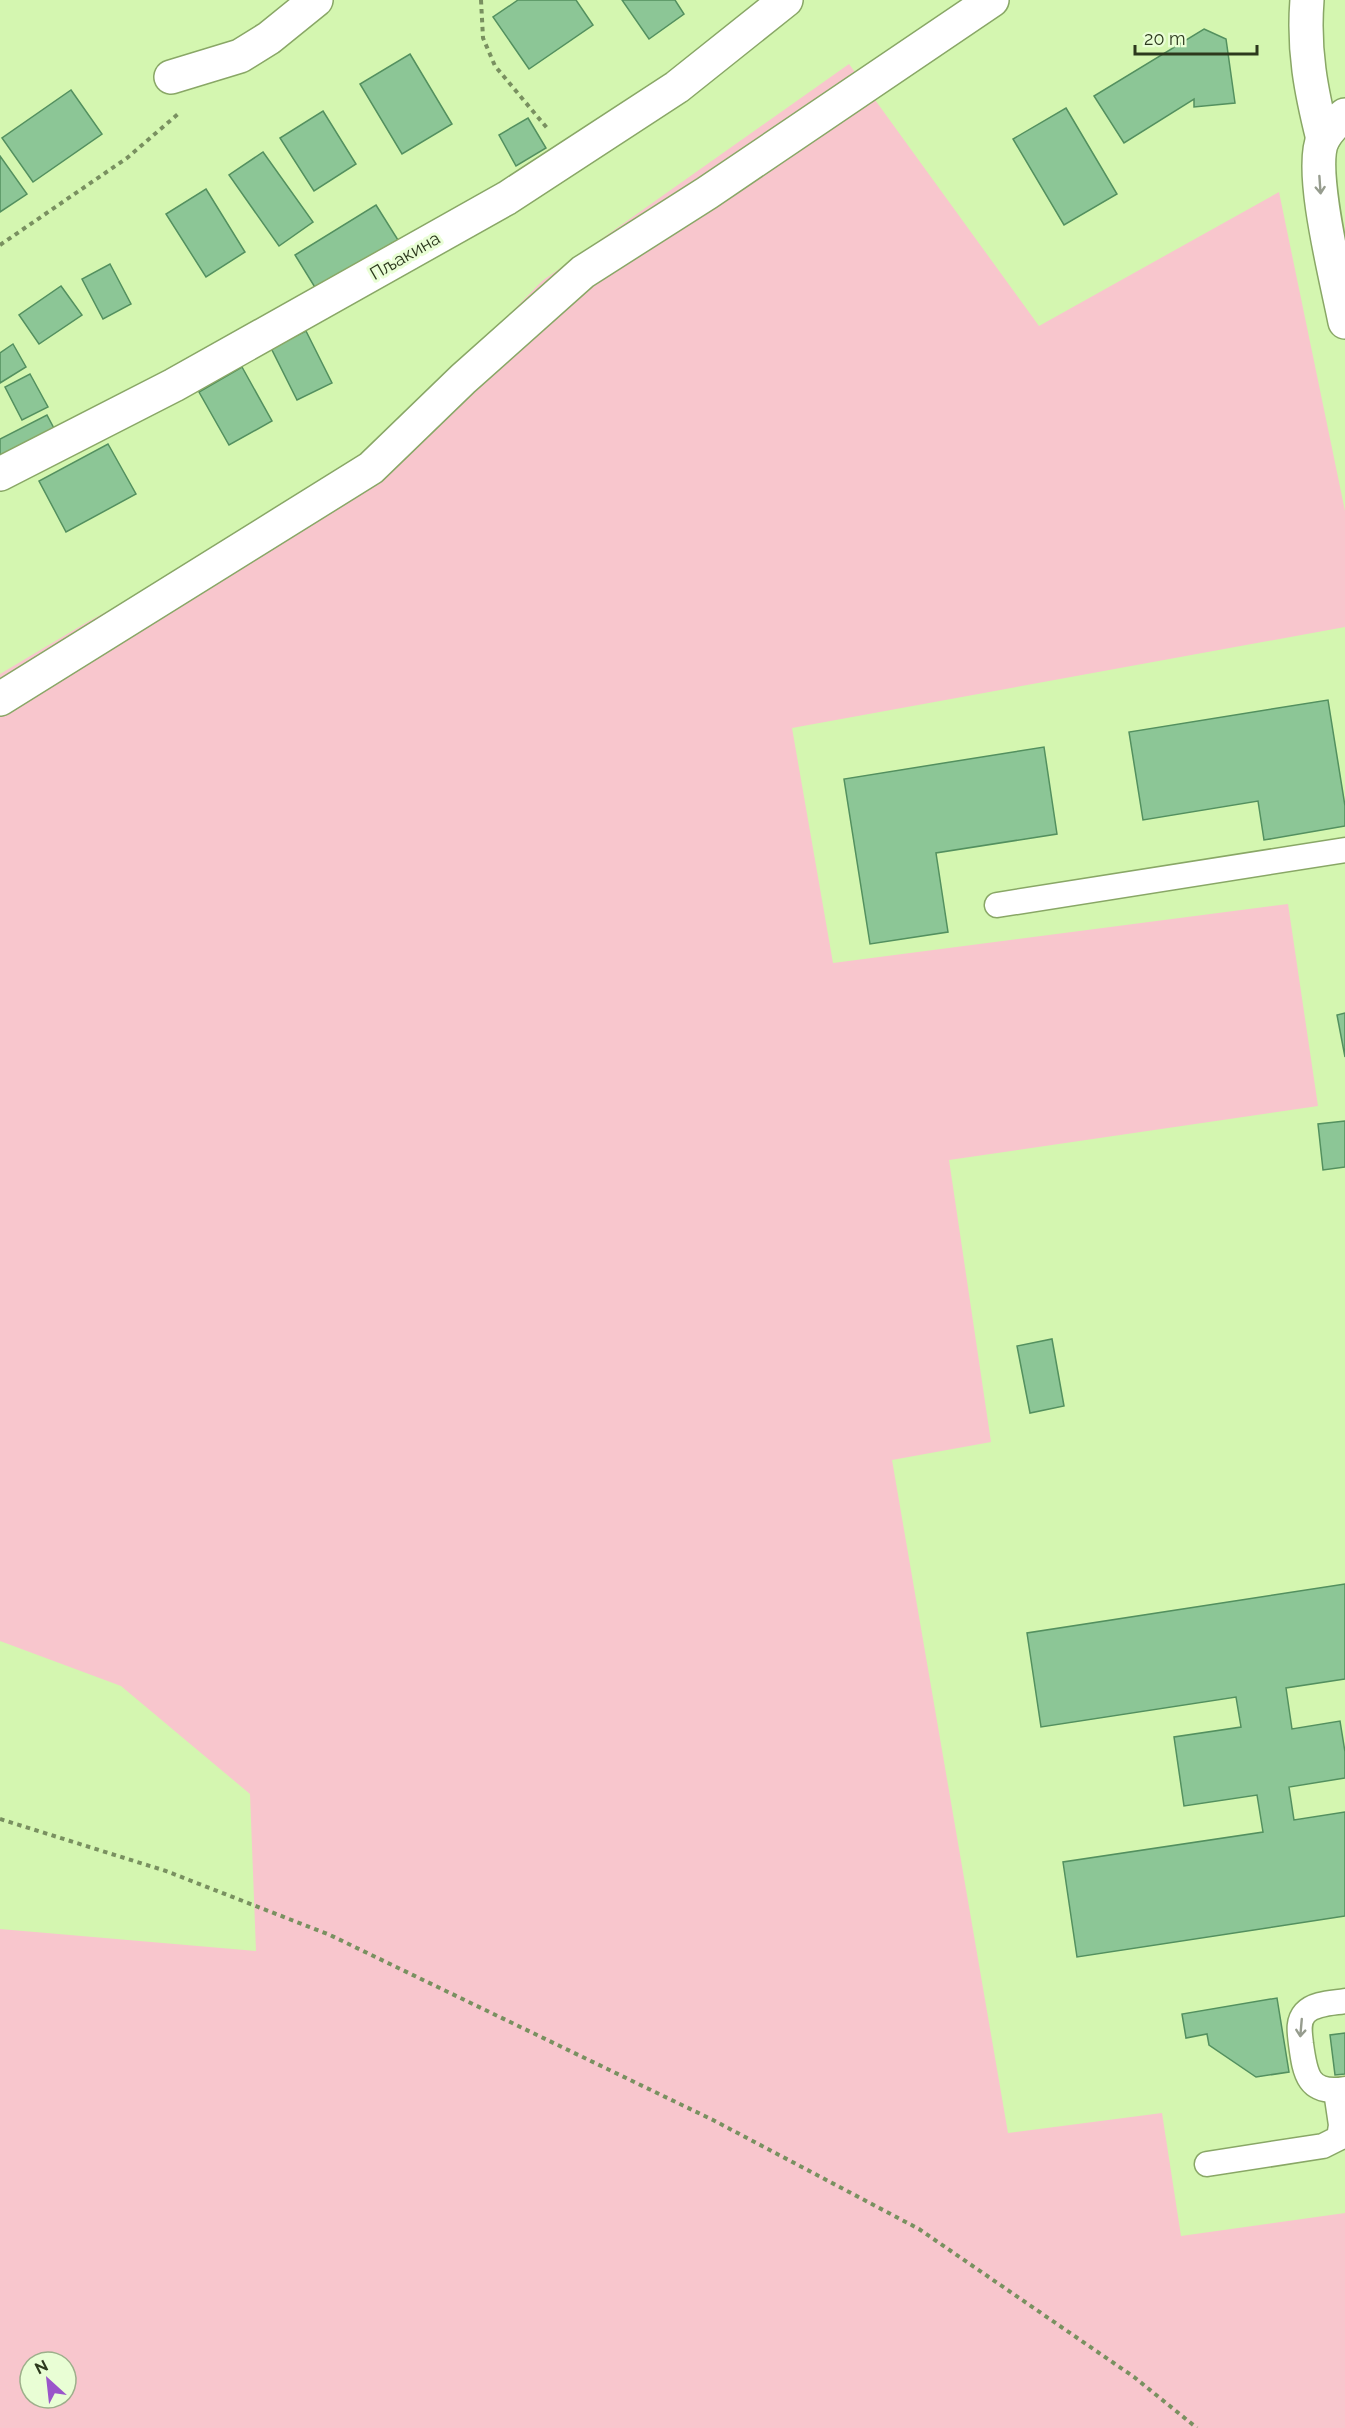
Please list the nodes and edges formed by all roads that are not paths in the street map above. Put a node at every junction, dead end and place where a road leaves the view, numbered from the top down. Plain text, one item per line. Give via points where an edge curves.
1 (316, 0) edge
2 (786, 0) edge
3 (992, 0) edge
4 (1307, 0) edge
5 (171, 77) dead end
6 (1345, 115) edge
7 (1323, 139) junction
8 (1345, 322) edge
9 (0, 474) edge
10 (0, 699) edge
11 (1345, 850) edge
12 (997, 905) dead end
13 (1345, 2001) edge
14 (1340, 2090) edge
15 (1207, 2164) dead end

1 - 5 street via 240,56
2 - 9 street, Пљакина via 677,87 507,198 174,385
3 - 10 street via 583,272 371,468
4 - 7 street via 1304,33 1310,90
6 - 7 street
7 -> 8 street via 1319,187
11 - 12 lane
13 -> 14 lane via 1313,2007 1306,2012 1299,2029 1305,2072 1316,2085
14 - 15 lane via 1341,2125 1334,2143

